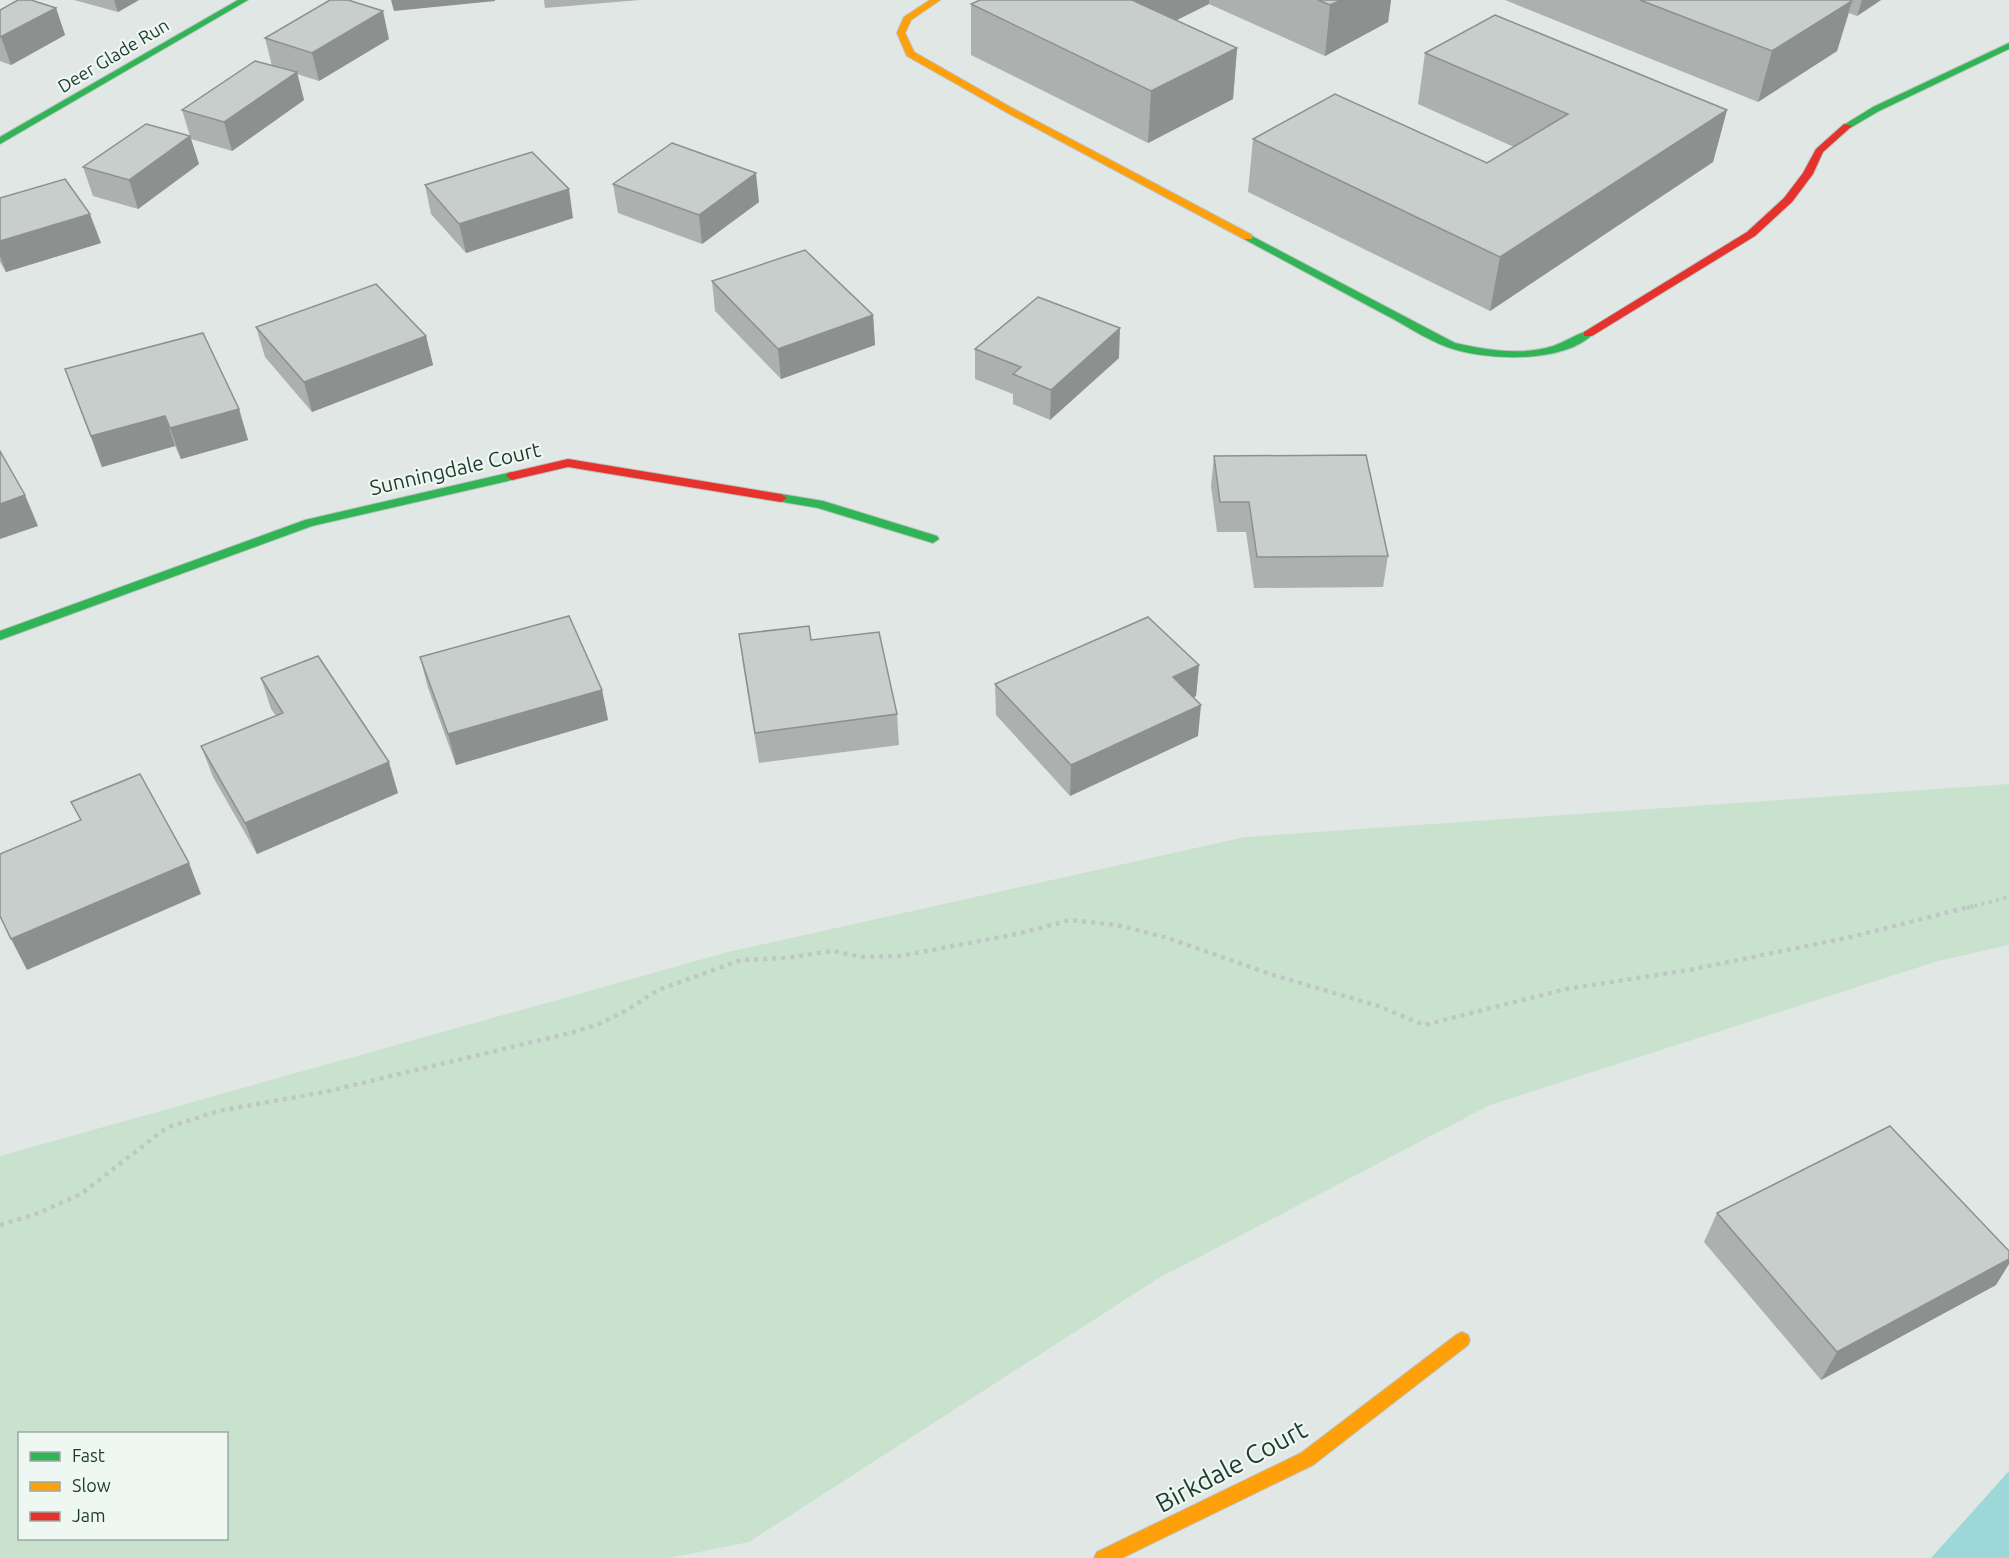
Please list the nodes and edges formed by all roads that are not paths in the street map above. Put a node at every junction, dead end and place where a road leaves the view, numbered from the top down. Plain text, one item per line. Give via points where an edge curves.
1 (244, 0) edge
2 (936, 0) edge
3 (2009, 46) edge
4 (0, 141) edge
5 (933, 539) dead end
6 (0, 636) edge
7 (1461, 1340) dead end
8 (1103, 1558) edge

1 - 4 street, Deer Glade Run
2 - 3 street via 907,19 901,33 910,54 1451,345 1491,356 1521,357 1553,351 1579,340 1751,234 1788,200 1808,174 1819,151 1842,129
5 - 6 street, Sunningdale Court via 819,504 568,463 309,523
7 - 8 street, Birkdale Court via 1306,1459

